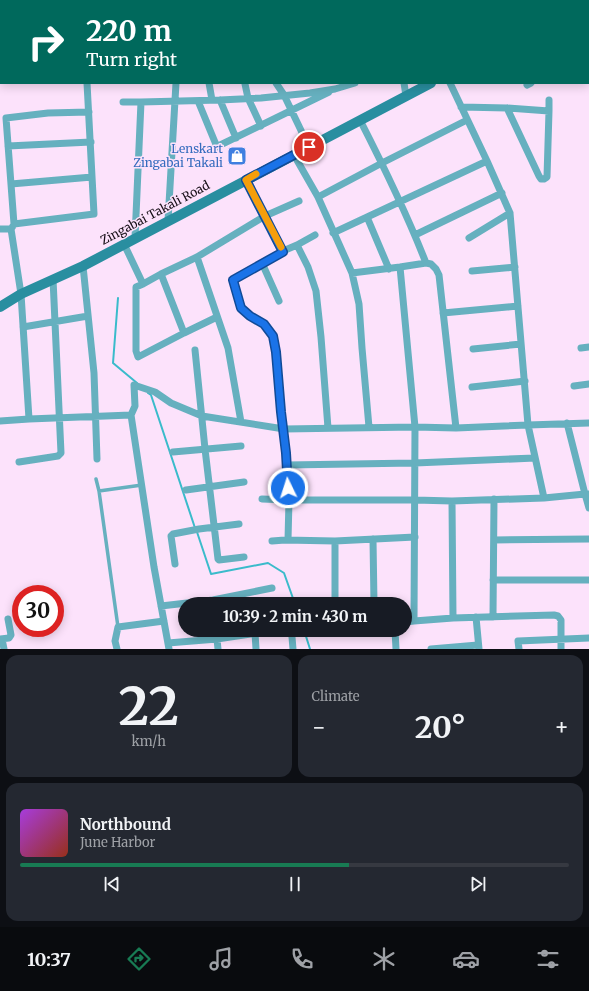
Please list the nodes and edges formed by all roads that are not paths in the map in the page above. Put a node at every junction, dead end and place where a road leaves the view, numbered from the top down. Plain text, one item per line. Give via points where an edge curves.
1 (87, 84) edge
2 (176, 84) edge
3 (209, 84) edge
4 (245, 84) dead end
5 (277, 84) edge
6 (352, 84) edge
7 (404, 84) edge
8 (429, 84) edge
9 (450, 84) edge
10 (335, 89) junction
11 (284, 95) junction
12 (406, 96) junction
13 (248, 98) junction
14 (176, 100) junction
15 (198, 100) junction
16 (212, 100) junction
17 (220, 100) junction
18 (550, 100) dead end
19 (123, 102) dead end
20 (142, 102) junction
21 (461, 107) junction
22 (507, 108) junction
23 (291, 111) junction
24 (549, 111) junction
25 (89, 112) junction
26 (360, 120) junction
27 (467, 120) junction
28 (3, 123) edge
29 (261, 126) junction
30 (236, 138) junction
31 (90, 142) junction
32 (8, 146) junction
33 (309, 147) junction
34 (294, 155) junction
35 (487, 161) junction
36 (382, 163) junction
37 (92, 177) junction
38 (246, 180) junction
39 (11, 184) junction
40 (502, 193) junction
41 (318, 197) junction
42 (299, 201) dead end
43 (400, 201) junction
44 (510, 213) junction
45 (265, 216) junction
46 (367, 217) junction
47 (168, 221) junction
48 (12, 226) junction
49 (0, 229) edge
50 (334, 233) junction
51 (316, 235) dead end
52 (415, 235) junction
53 (135, 238) junction
54 (470, 238) dead end
55 (124, 244) junction
56 (297, 245) junction
57 (283, 252) junction
58 (197, 257) junction
59 (262, 263) junction
60 (426, 263) junction
61 (83, 266) junction
62 (515, 267) junction
63 (400, 268) junction
64 (389, 269) junction
65 (472, 271) dead end
66 (352, 273) junction
67 (161, 274) junction
68 (53, 279) junction
69 (143, 284) junction
70 (21, 294) junction
71 (280, 301) dead end
72 (518, 306) junction
73 (0, 307) edge
74 (443, 313) junction
75 (88, 316) junction
76 (217, 317) junction
77 (56, 321) junction
78 (23, 327) junction
79 (184, 333) junction
80 (521, 344) junction
81 (589, 347) edge
82 (581, 348) dead end
83 (473, 349) dead end
84 (195, 350) dead end
85 (525, 381) junction
86 (589, 384) edge
87 (574, 386) dead end
88 (472, 387) dead end
89 (131, 415) junction
90 (202, 416) junction
91 (96, 417) junction
92 (60, 418) junction
93 (29, 419) junction
94 (0, 421) edge
95 (241, 422) junction
96 (567, 423) junction
97 (589, 423) edge
98 (528, 425) junction
99 (369, 427) junction
100 (415, 427) junction
101 (328, 428) junction
102 (456, 428) junction
103 (284, 429) junction
104 (242, 446) dead end
105 (205, 449) junction
106 (173, 452) dead end
107 (535, 458) junction
108 (97, 459) dead end
109 (19, 462) dead end
110 (415, 462) junction
111 (287, 464) junction
112 (96, 479) dead end
113 (244, 482) dead end
114 (142, 486) junction
115 (210, 487) junction
116 (186, 490) dead end
117 (99, 491) junction
118 (587, 494) edge
119 (544, 498) junction
120 (262, 499) dead end
121 (494, 499) junction
122 (289, 500) junction
123 (415, 500) junction
124 (452, 501) junction
125 (589, 508) edge
126 (239, 524) dead end
127 (214, 527) junction
128 (415, 538) junction
129 (373, 539) junction
130 (589, 539) edge
131 (288, 540) junction
132 (494, 540) junction
133 (272, 541) dead end
134 (335, 541) junction
135 (244, 557) dead end
136 (175, 564) dead end
137 (494, 580) junction
138 (589, 580) edge
139 (272, 588) dead end
140 (234, 597) edge
141 (335, 597) edge
142 (374, 597) edge
143 (178, 605) edge
144 (161, 606) junction
145 (476, 617) junction
146 (493, 617) junction
147 (453, 618) junction
148 (8, 620) dead end
149 (164, 620) junction
150 (414, 621) joint
151 (118, 627) junction
152 (230, 637) edge
153 (255, 637) edge
154 (291, 637) edge
155 (395, 637) edge
156 (589, 638) edge
157 (1, 639) edge
158 (217, 639) junction
159 (560, 639) junction
160 (169, 646) edge
161 (479, 647) edge
162 (4, 649) edge
163 (117, 649) edge
164 (218, 649) edge
165 (256, 649) edge
166 (293, 649) edge
167 (396, 649) edge
168 (435, 649) edge
169 (519, 649) edge
170 (561, 649) edge

1 - 25 street
2 - 14 street
3 - 16 street
4 - 13 street
5 - 11 street
6 - 10 street
7 - 12 street
8 - 12 street, Zingabai Takali Road
9 - 21 street
10 - 11 street
10 - 23 street
11 - 13 street
11 - 23 street
12 - 26 street, Zingabai Takali Road
13 - 17 street
13 - 29 street
14 - 15 street
14 - 20 street
14 - 47 street
15 - 16 street
15 - 30 street via 215,148
16 - 17 street
17 - 30 street
18 - 24 street
19 - 20 street
20 - 53 street
21 - 22 street
21 - 27 street
22 - 24 street
22 - 24 street via 541,179 547,177
23 - 29 street
23 - 33 street
25 - 28 street via 6,118
25 - 31 street
26 - 33 street, Zingabai Takali Road
26 - 36 street
27 - 35 street
27 - 36 street
28 - 32 street
29 - 30 street
31 - 32 street
31 - 37 street
32 - 39 street
33 - 34 street, Zingabai Takali Road
34 - 38 street, Zingabai Takali Road
34 - 41 street
35 - 40 street
35 - 43 street
36 - 41 street
36 - 43 street
37 - 39 street
37 - 48 street via 94,214
38 - 45 street
38 - 47 street, Zingabai Takali Road
39 - 48 street
40 - 44 street
40 - 52 street
41 - 50 street
42 - 45 street
43 - 46 street
43 - 52 street
44 - 54 street
44 - 62 street
45 - 57 street
45 - 58 street
46 - 50 street
46 - 64 street
47 - 53 street, Zingabai Takali Road
48 - 49 street
48 - 70 street
50 - 66 street
51 - 56 street
52 - 60 street
53 - 55 street, Zingabai Takali Road
55 - 61 street, Zingabai Takali Road
55 - 69 street
56 - 57 street
56 - 101 street via 308,266 316,291
57 - 59 street
58 - 67 street
58 - 76 street
59 - 71 street
59 - 103 street via 233,280 241,308 264,324 273,336
60 - 63 street
60 - 74 street via 436,268 440,275
61 - 68 street, Zingabai Takali Road
61 - 75 street
62 - 65 street
62 - 72 street
63 - 64 street
63 - 100 street
64 - 66 street
66 - 99 street via 359,304
67 - 69 street
67 - 79 street
68 - 70 street, Zingabai Takali Road
68 - 77 street
69 - 79 street via 136,286 138,357
70 - 73 street, Zingabai Takali Road
70 - 78 street
72 - 74 street
72 - 80 street
74 - 102 street
75 - 77 street
75 - 91 street
76 - 79 street
76 - 95 street via 228,348
77 - 78 street
77 - 92 street
78 - 93 street
80 - 83 street
80 - 85 street
81 - 82 street
84 - 90 street
85 - 88 street
85 - 98 street
86 - 87 street
89 - 90 street via 135,406 134,385 155,392
89 - 91 street
89 - 114 street
90 - 95 street
90 - 105 street
91 - 92 street
91 - 108 street
92 - 93 street
92 - 109 street via 62,453 58,456
93 - 94 street
95 - 103 street
96 - 97 street
96 - 98 street
96 - 118 street
98 - 102 street
98 - 107 street
99 - 100 street
99 - 101 street
100 - 102 street
100 - 110 street
101 - 103 street
103 - 111 street
104 - 105 street
105 - 106 street
105 - 115 street
107 - 110 street
107 - 119 street
110 - 111 street
110 - 123 street
111 - 122 street
112 - 117 lane
113 - 115 street
114 - 117 lane
114 - 144 street
115 - 116 street
115 - 127 street
117 - 151 lane
118 - 119 street
118 - 125 street
119 - 121 street
120 - 122 street
121 - 124 street
121 - 132 street
122 - 123 street
122 - 131 street
123 - 124 street
123 - 128 street
124 - 147 street
126 - 127 street
127 - 135 street via 218,559
127 - 136 street via 173,534 171,536
128 - 129 street
128 - 150 street
129 - 134 street
129 - 142 street
130 - 132 street
131 - 133 street
131 - 134 street
132 - 137 street
134 - 141 street
137 - 138 street
137 - 146 street
139 - 140 street
143 - 144 street
144 - 149 street
145 - 146 street
145 - 147 street
145 - 161 street
146 - 159 street via 558,616 561,620
147 - 150 street
148 - 157 street via 11,635 9,638
149 - 151 street
149 - 160 street
151 - 163 street via 115,642
152 - 158 street
153 - 165 street
154 - 166 street
155 - 167 street
156 - 159 street
157 - 162 street
158 - 160 street
158 - 164 street
159 - 169 street via 518,641
159 - 170 street
161 - 168 street

